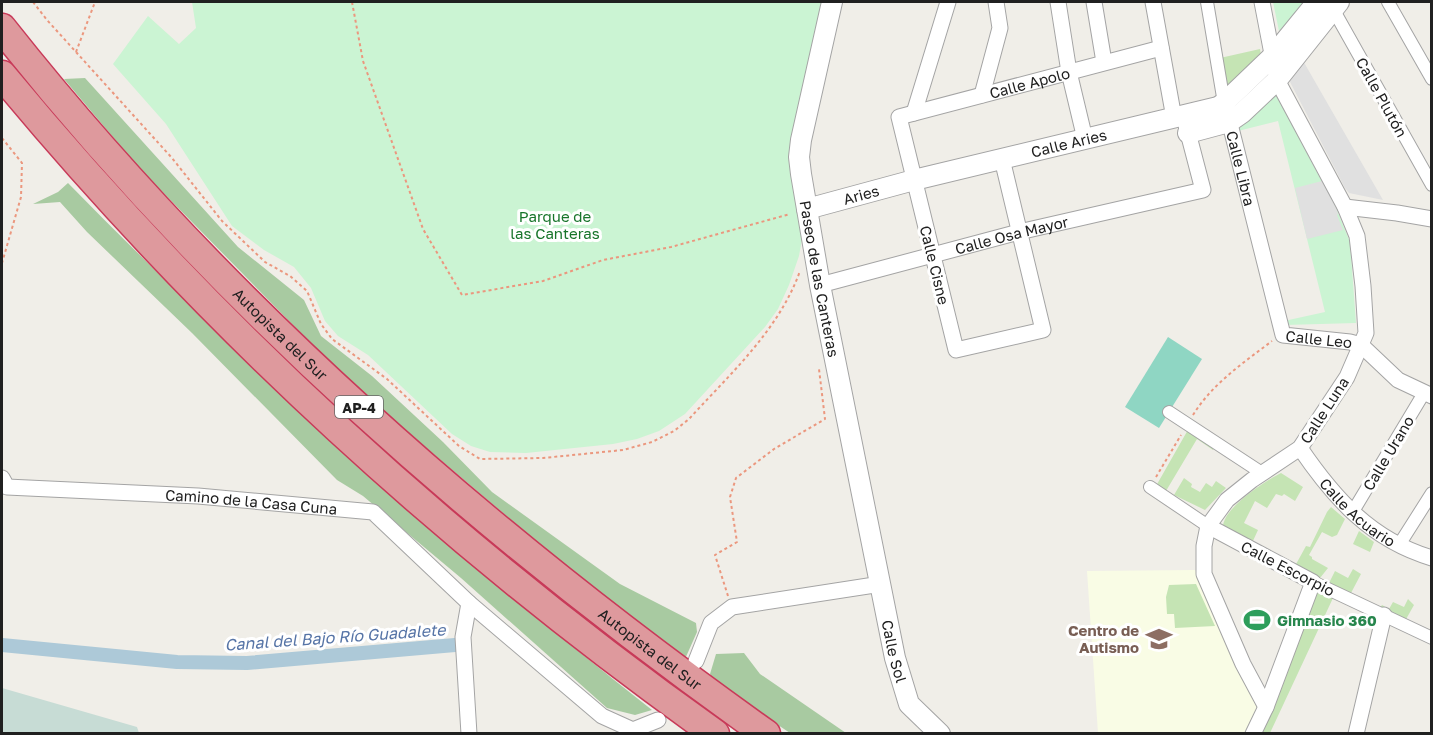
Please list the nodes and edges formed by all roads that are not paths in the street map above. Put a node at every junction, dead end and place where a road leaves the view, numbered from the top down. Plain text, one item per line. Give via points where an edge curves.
1 (832, 2) edge
2 (948, 2) edge
3 (996, 2) edge
4 (1058, 2) edge
5 (1094, 2) edge
6 (1153, 2) edge
7 (1208, 2) edge
8 (1262, 2) edge
9 (1388, 2) edge
10 (1330, 4) edge
11 (2, 28) edge
12 (1161, 48) junction
13 (1272, 57) junction
14 (1104, 62) junction
15 (1069, 72) junction
16 (2, 75) edge
17 (1431, 79) edge
18 (1277, 80) junction
19 (982, 95) junction
20 (914, 113) junction
21 (1227, 113) junction
22 (899, 117) joint
23 (1182, 122) junction
24 (1085, 139) junction
25 (1002, 159) junction
26 (914, 180) junction
27 (1431, 185) edge
28 (1345, 207) junction
29 (807, 209) junction
30 (1431, 219) edge
31 (1020, 232) junction
32 (932, 254) junction
33 (820, 285) junction
34 (1283, 335) joint
35 (1361, 345) junction
36 (1428, 394) edge
37 (1169, 412) dead end
38 (1300, 448) junction
39 (1262, 473) junction
40 (2, 478) edge
41 (1150, 487) road end
42 (1431, 493) edge
43 (1352, 513) junction
44 (1208, 526) junction
45 (1399, 545) junction
46 (874, 554) joint
47 (1431, 558) edge
48 (1313, 582) junction
49 (881, 584) junction
50 (469, 603) junction
51 (1384, 615) junction
52 (1431, 638) edge
53 (696, 661) dead end
54 (1266, 707) junction
55 (658, 720) dead end
56 (469, 734) edge
57 (715, 734) edge
58 (766, 734) edge
59 (940, 734) edge
60 (1253, 734) edge
61 (1356, 734) edge

1 - 29 street, Paseo de las Canteras via 801,140 799,157
2 - 20 street
3 - 19 street via 1000,28
4 - 15 street
5 - 14 street
6 - 12 street
7 - 21 street, Calle Libra
8 - 13 street
9 - 17 street
10 - 13 street
10 - 18 street, Calle Aries
10 - 27 street, Calle Plutón
11 - 58 highway, Autopista del Sur / AP-4 via 159,210 316,368 509,538
12 - 14 street, Calle Apolo
12 - 23 street
13 - 18 street, Calle Luna
13 - 21 street
14 - 15 street, Calle Apolo
15 - 19 street, Calle Apolo
15 - 24 street
16 - 57 highway, Autopista del Sur / AP-4 via 136,230 293,389 495,566
18 - 21 street, Calle Aries via 1242,113
18 - 28 street, Calle Luna
19 - 20 street, Calle Apolo
20 - 22 street, Calle Apolo
21 - 23 street, Calle Aries via 1208,111
21 - 34 street, Calle Libra
22 - 26 street, Calle Cisne
23 - 24 street, Calle Aries
23 - 31 street, Calle Osa Mayor via 1203,190
24 - 25 street, Calle Aries
25 - 26 street, Calle Aries
25 - 31 street
26 - 29 street, Aries
26 - 32 street, Calle Cisne
28 - 30 street
28 - 35 street, Calle Luna via 1357,236 1360,260 1365,333
29 - 33 street, Paseo de las Canteras
31 - 32 street, Calle Osa Mayor
31 - 32 street, Calle Cisne via 1043,330 956,350
32 - 33 street, Calle Osa Mayor
33 - 46 street, Paseo de las Canteras
34 - 35 street, Calle Leo
35 - 36 street, Calle Leo via 1398,380
35 - 38 street, Calle Luna via 1338,392
36 - 43 street, Calle Urano
37 - 39 street
38 - 39 street, Calle Luna
38 - 43 street, Calle Acuario
39 - 44 street, Calle Luna via 1227,500
40 - 50 street, Camino de la Casa Cuna via 7,487 198,496 373,512
41 - 44 street, Calle Escorpio
42 - 45 street
43 - 45 street, Calle Acuario
44 - 48 street, Calle Escorpio
44 - 54 street, Calle Luna via 1204,574
45 - 47 street, Calle Acuario
46 - 49 street, Calle Sol
48 - 51 street, Calle Escorpio
48 - 54 street
49 - 53 street via 732,607 711,623
49 - 59 street, Calle Sol via 894,658 909,704
50 - 55 street, Camino de la Casa Cuna via 602,716 633,730
50 - 56 street via 463,637
51 - 52 street, Calle Escorpio
51 - 61 street
54 - 60 street

